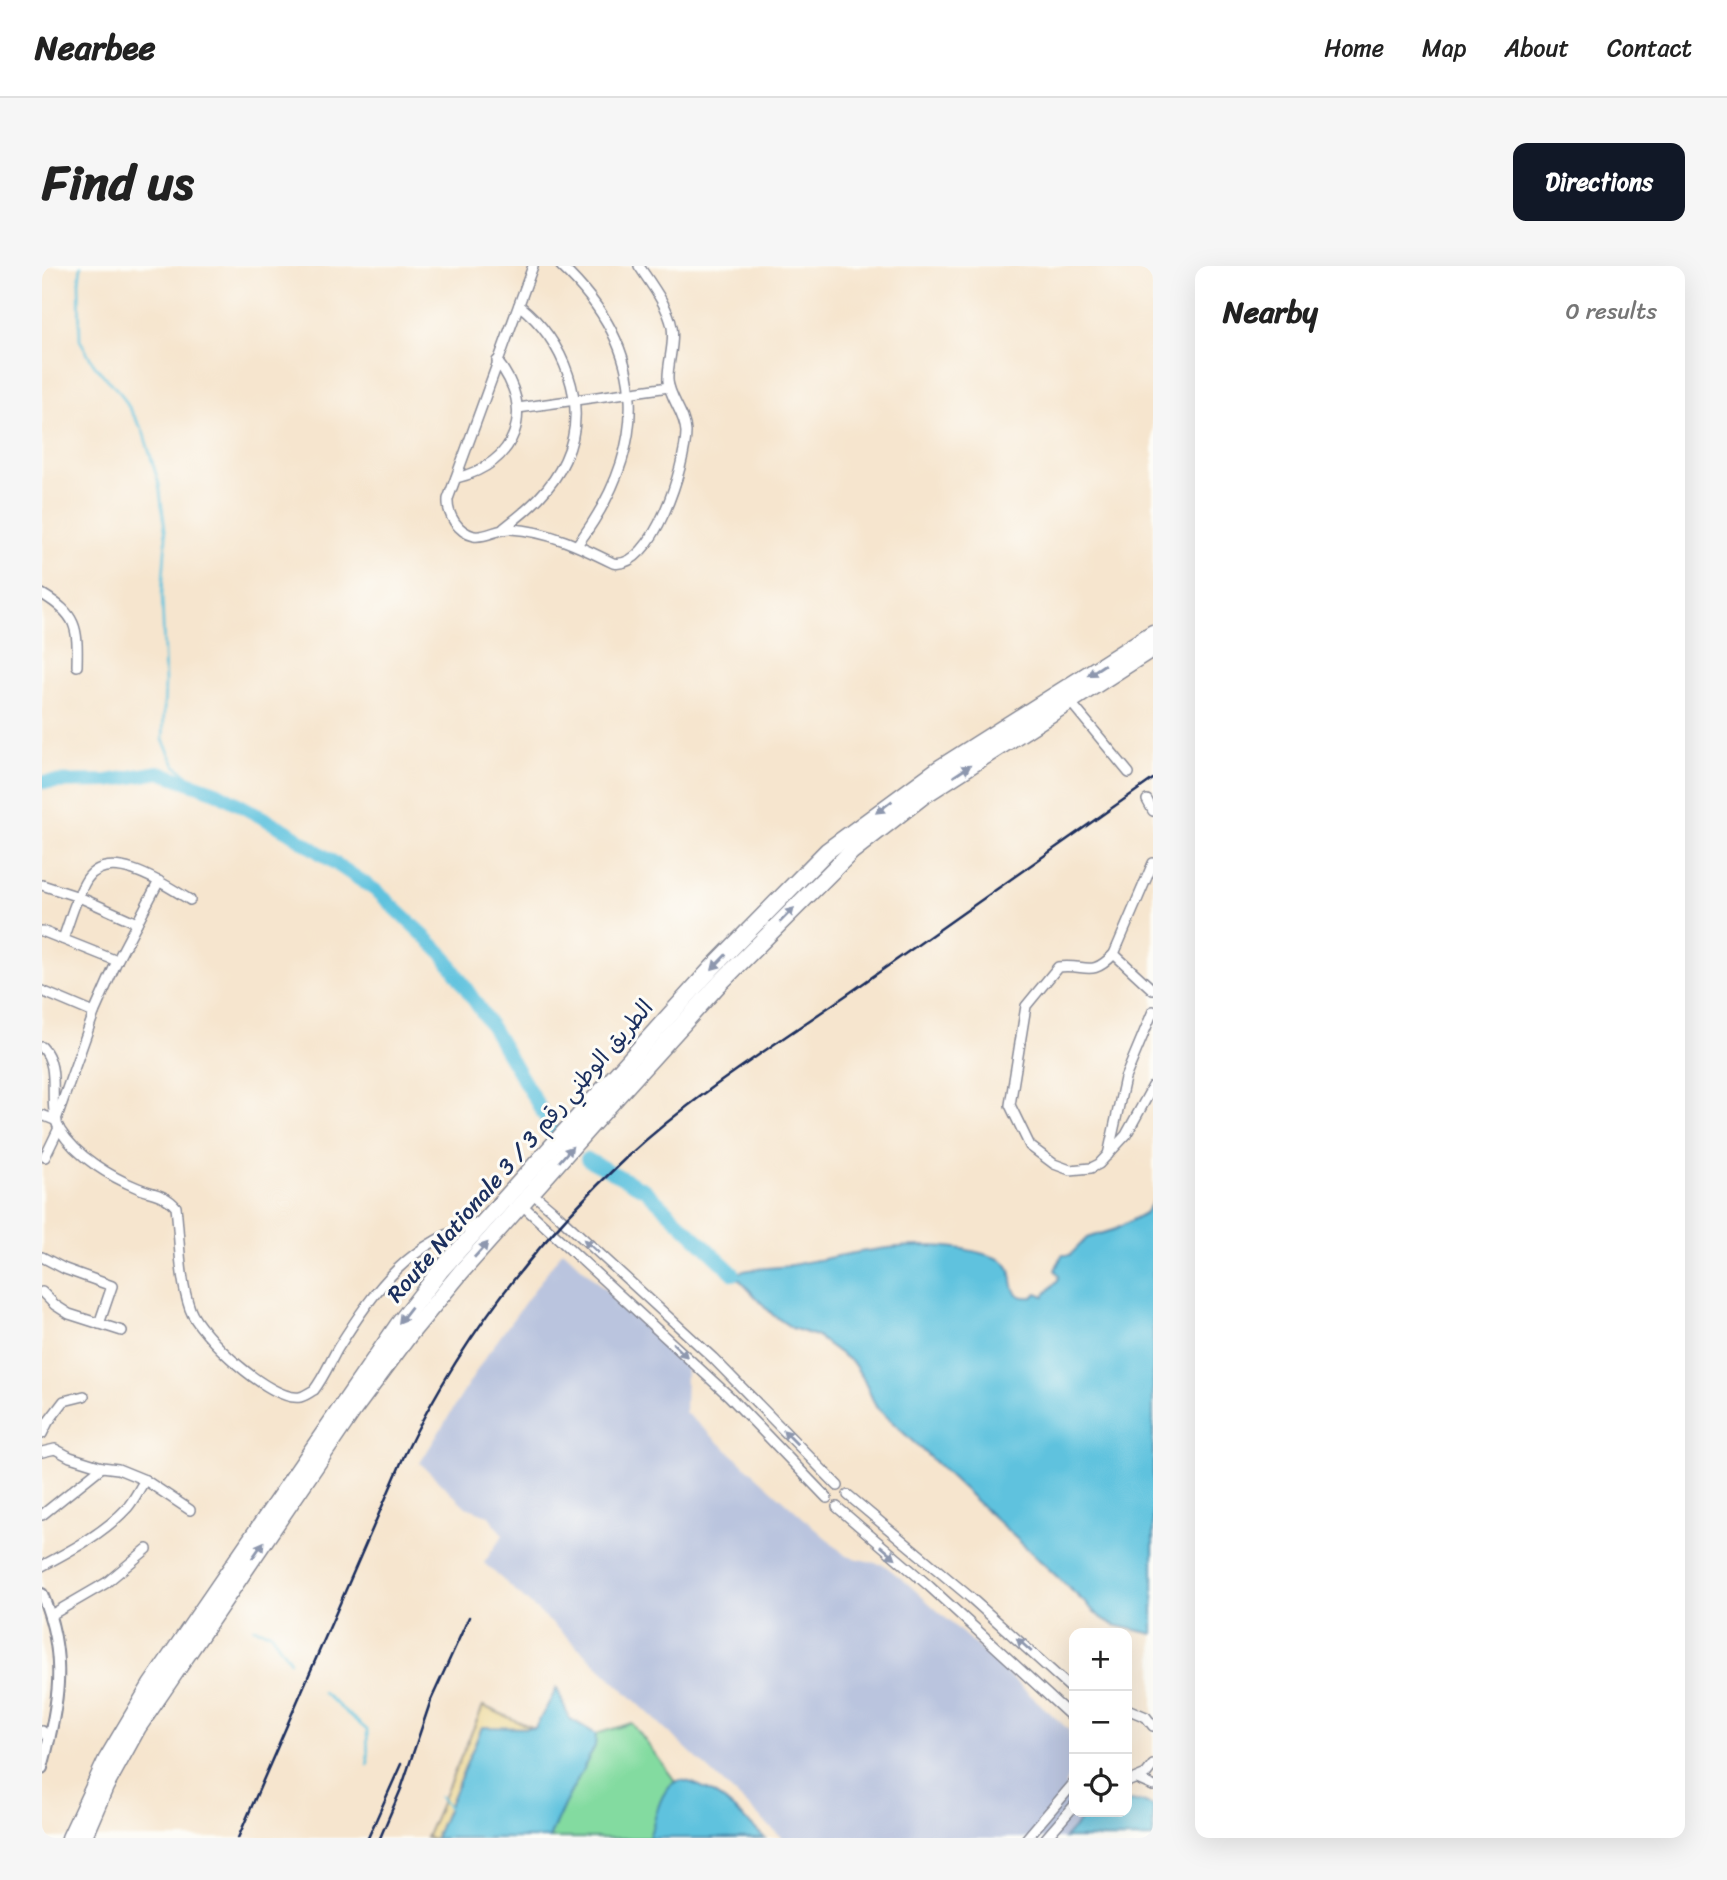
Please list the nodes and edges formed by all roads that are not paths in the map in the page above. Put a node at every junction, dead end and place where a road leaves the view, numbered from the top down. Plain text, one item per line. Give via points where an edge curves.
1 (533, 266) edge
2 (561, 266) edge
3 (639, 266) edge
4 (519, 305) junction
5 (497, 361) junction
6 (669, 387) junction
7 (630, 391) junction
8 (573, 399) junction
9 (518, 408) junction
10 (456, 478) junction
11 (502, 529) junction
12 (577, 545) junction
13 (42, 594) edge
14 (1153, 633) edge
15 (1153, 648) edge
16 (77, 666) dead end
17 (1067, 697) junction
18 (1129, 774) dead end
19 (1147, 800) dead end
20 (1153, 811) edge
21 (1153, 863) edge
22 (159, 881) junction
23 (42, 886) edge
24 (79, 897) junction
25 (190, 900) dead end
26 (137, 923) junction
27 (42, 931) edge
28 (63, 939) junction
29 (1114, 954) junction
30 (117, 961) junction
31 (1153, 990) edge
32 (42, 991) edge
33 (1153, 1011) edge
34 (94, 1013) junction
35 (42, 1047) edge
36 (1153, 1086) edge
37 (42, 1115) edge
38 (57, 1123) junction
39 (45, 1157) dead end
40 (1108, 1157) junction
41 (513, 1189) junction
42 (532, 1193) junction
43 (521, 1206) junction
44 (485, 1221) junction
45 (42, 1257) edge
46 (616, 1269) junction
47 (606, 1282) junction
48 (42, 1292) edge
49 (671, 1320) junction
50 (99, 1324) junction
51 (122, 1331) dead end
52 (660, 1331) junction
53 (739, 1386) junction
54 (83, 1396) dead end
55 (729, 1396) junction
56 (42, 1434) edge
57 (42, 1452) edge
58 (102, 1467) junction
59 (145, 1480) junction
60 (838, 1486) dead end
61 (289, 1491) junction
62 (848, 1495) dead end
63 (827, 1498) dead end
64 (837, 1507) dead end
65 (190, 1510) dead end
66 (42, 1516) edge
67 (147, 1549) dead end
68 (42, 1566) edge
69 (42, 1594) edge
70 (51, 1615) junction
71 (1069, 1686) edge
72 (1132, 1711) edge
73 (1069, 1714) edge
74 (1153, 1726) edge
75 (46, 1735) edge
76 (1153, 1765) edge
77 (42, 1768) edge
78 (1132, 1780) edge
79 (1153, 1786) edge
80 (1069, 1789) edge
81 (1069, 1813) edge
82 (70, 1838) edge
83 (83, 1838) edge
84 (1027, 1838) edge
85 (1046, 1838) edge

1 - 4 street
2 - 7 street via 598,307 613,333
3 - 6 street via 672,328
4 - 5 street
4 - 8 street via 542,326 560,353
5 - 9 street via 512,383
5 - 10 street
6 - 7 street
6 - 12 street via 684,423 685,444 673,491 654,532 636,557 621,564
7 - 8 street
7 - 12 street via 630,424 613,489
8 - 9 street
8 - 11 street via 572,439 557,476 532,506
9 - 10 street via 516,429 493,463
10 - 11 street via 448,504 455,523 477,536
11 - 12 street via 561,538
13 - 16 street via 66,610 78,634
14 -> 17 highway, Route Nationale 3 / الطريق الوطني رقم 3
15 - 17 highway, Route Nationale 3 / الطريق الوطني رقم 3
17 - 18 street
17 -> 41 highway, Route Nationale 3 / الطريق الوطني رقم 3 via 930,775 827,851 712,968
42 -> 17 highway, Route Nationale 3 / الطريق الوطني رقم 3 via 719,984 851,852 923,796
19 - 20 street
21 - 29 street
22 - 24 street via 137,870 104,867 88,878
22 - 25 street
22 - 26 street
23 - 24 street
24 - 26 street
24 - 28 street
26 - 30 street
27 - 28 street
28 - 30 street
29 - 31 street
29 - 40 street via 1095,969 1058,967 1026,1006 1010,1105 1030,1146 1054,1164 1081,1170
30 - 34 street
32 - 34 street
33 - 40 street via 1125,1079
34 - 38 street
35 - 38 street via 50,1057
36 - 40 street
37 - 38 street
38 - 39 street
38 - 44 street via 82,1155 113,1176 169,1198 176,1207 190,1309 200,1328 253,1377 291,1397 314,1390 371,1298 398,1268 440,1236
41 - 42 street
41 - 43 street
41 - 44 highway, Route Nationale 3 / الطريق الوطني رقم 3
42 - 43 highway, Route Nationale 3 / الطريق الوطني رقم 3
46 -> 42 street
43 - 47 street
61 -> 43 highway, Route Nationale 3 / الطريق الوطني رقم 3 via 409,1335
44 -> 61 highway, Route Nationale 3 / الطريق الوطني رقم 3 via 398,1325
45 - 50 street via 112,1286
46 - 47 street
46 - 49 street
47 - 52 street
48 - 50 street via 69,1314
49 - 52 street
49 - 53 street
50 - 51 street
52 -> 55 street
53 - 55 street
60 -> 53 street
54 - 56 street via 64,1401
55 - 63 street
57 - 58 street via 55,1450
58 - 59 street
58 - 66 street
59 - 65 street
59 - 68 street via 113,1521
61 - 82 highway, Route Nationale 3 / الطريق الوطني رقم 3 via 127,1722
83 -> 61 highway, Route Nationale 3 / الطريق الوطني رقم 3 via 138,1727
71 -> 62 street
64 -> 73 street
67 - 70 street via 106,1583
69 - 70 street
70 - 75 street via 60,1657 59,1691
72 - 74 street
75 - 77 street
76 - 78 street
78 - 79 street
80 - 84 street
81 - 85 street

